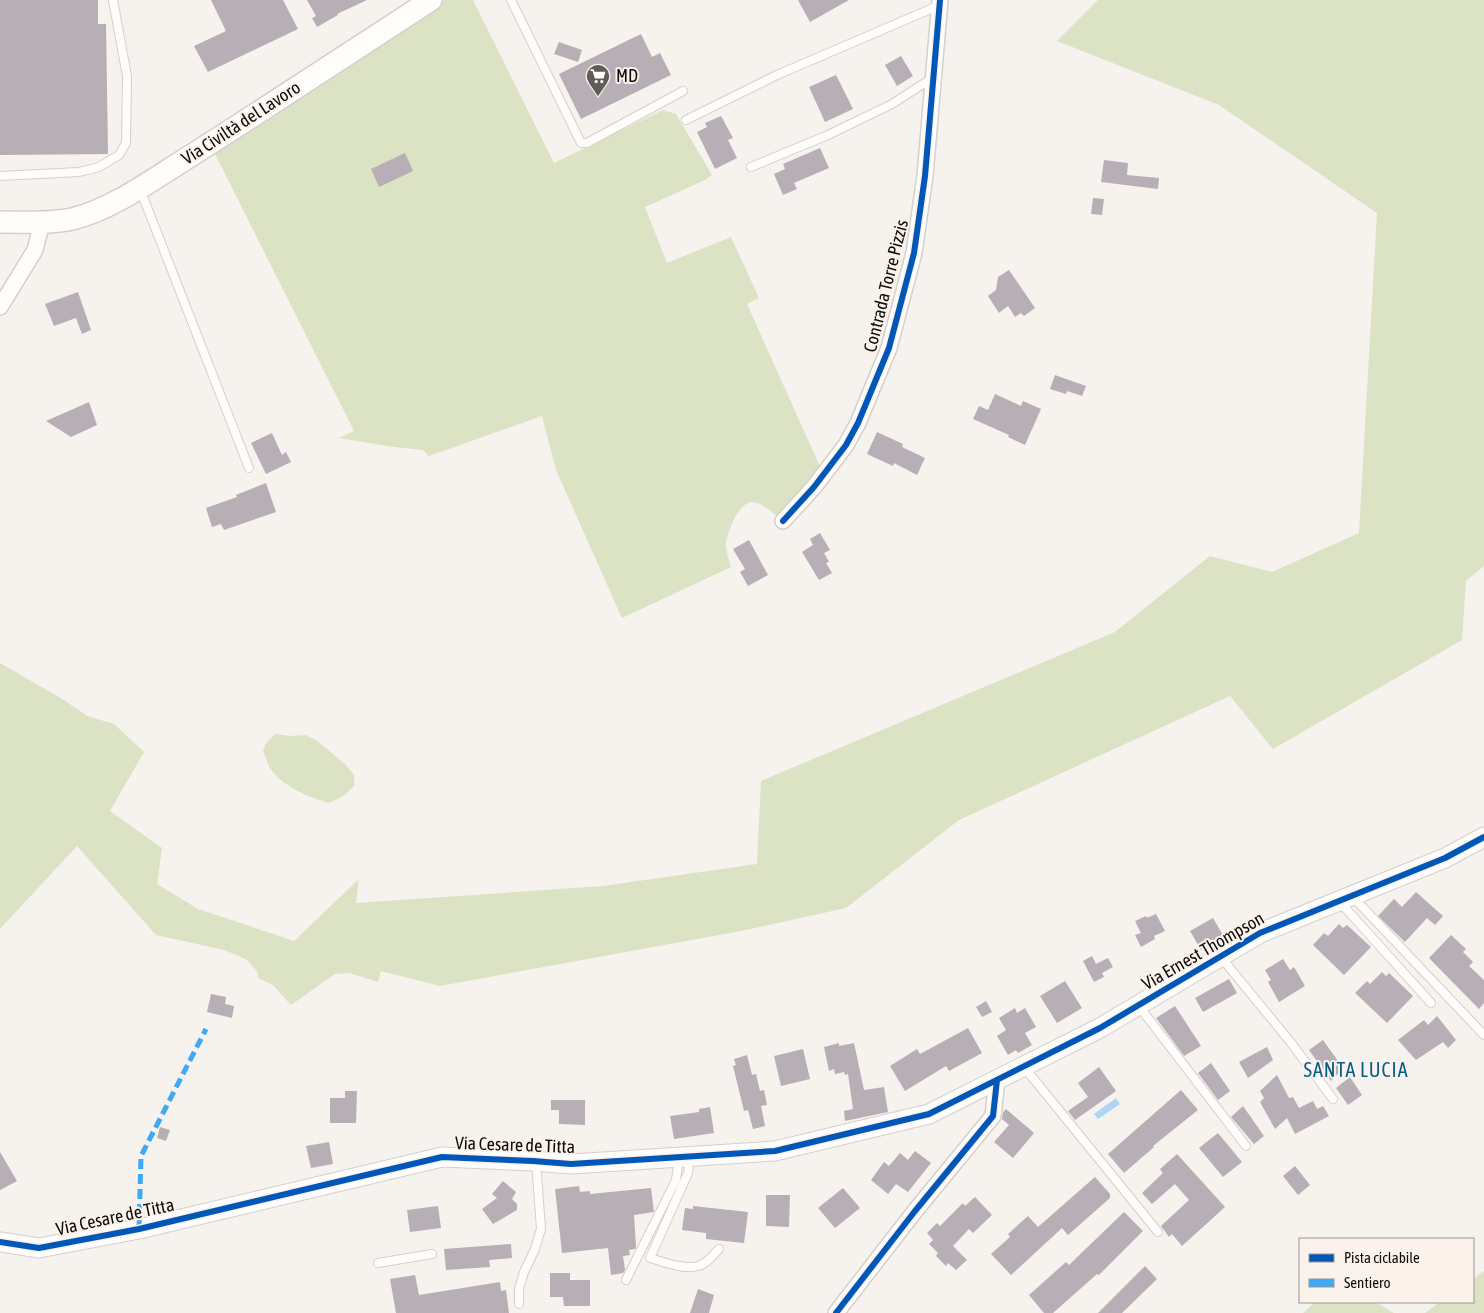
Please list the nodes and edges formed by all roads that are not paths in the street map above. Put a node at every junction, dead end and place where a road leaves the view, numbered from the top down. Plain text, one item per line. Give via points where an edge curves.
1 (113, 0) edge
2 (431, 0) edge
3 (511, 0) edge
4 (940, 3) edge
5 (934, 77) junction
6 (683, 91) dead end
7 (686, 120) dead end
8 (751, 167) dead end
9 (0, 176) edge
10 (140, 187) junction
11 (0, 222) edge
12 (42, 222) junction
13 (0, 307) edge
14 (249, 468) dead end
15 (783, 521) dead end
16 (1484, 837) edge
17 (1346, 898) junction
18 (1220, 956) junction
19 (1431, 1003) dead end
20 (1138, 1005) junction
21 (1484, 1035) edge
22 (1024, 1067) junction
23 (997, 1080) junction
24 (1333, 1100) dead end
25 (1246, 1146) dead end
26 (685, 1156) junction
27 (536, 1161) junction
28 (1158, 1232) dead end
29 (0, 1242) edge
30 (719, 1248) dead end
31 (432, 1254) dead end
32 (378, 1263) dead end
33 (626, 1280) dead end
34 (519, 1304) dead end
35 (836, 1313) edge

1 - 9 lane via 127,76 126,143 119,155 99,167 79,172
2 - 10 main road, Via Civiltà del Lavoro
3 - 6 lane via 581,143 587,143
4 - 5 street, Contrada Torre Pizzis
4 - 7 lane via 777,75
5 - 8 lane via 892,104 836,132
5 - 15 street, Contrada Torre Pizzis via 914,253 889,348 846,445
10 - 12 main road, Via Civiltà del Lavoro via 100,209 72,219
10 - 14 lane
11 - 12 main road, Via Civiltà del Lavoro
12 - 13 street via 35,250
16 - 17 street, Via Ernest Thompson via 1445,858
17 - 18 street, Via Ernest Thompson via 1260,933
17 - 19 lane
17 - 21 lane
18 - 20 street, Via Ernest Thompson
18 - 24 lane
20 - 22 street, Via Ernest Thompson
20 - 25 lane
22 - 23 street, Via Ernest Thompson
22 - 28 lane
23 - 26 street, Via Cesare de Titta via 929,1114 775,1150
23 - 35 street via 993,1116
26 - 27 street, Via Cesare de Titta via 571,1164
26 - 30 lane via 688,1173 650,1258 698,1266 707,1262
26 - 33 lane
27 - 29 street, Via Cesare de Titta via 442,1157 139,1229 40,1248
27 - 34 lane via 540,1229 519,1289
31 - 32 lane

